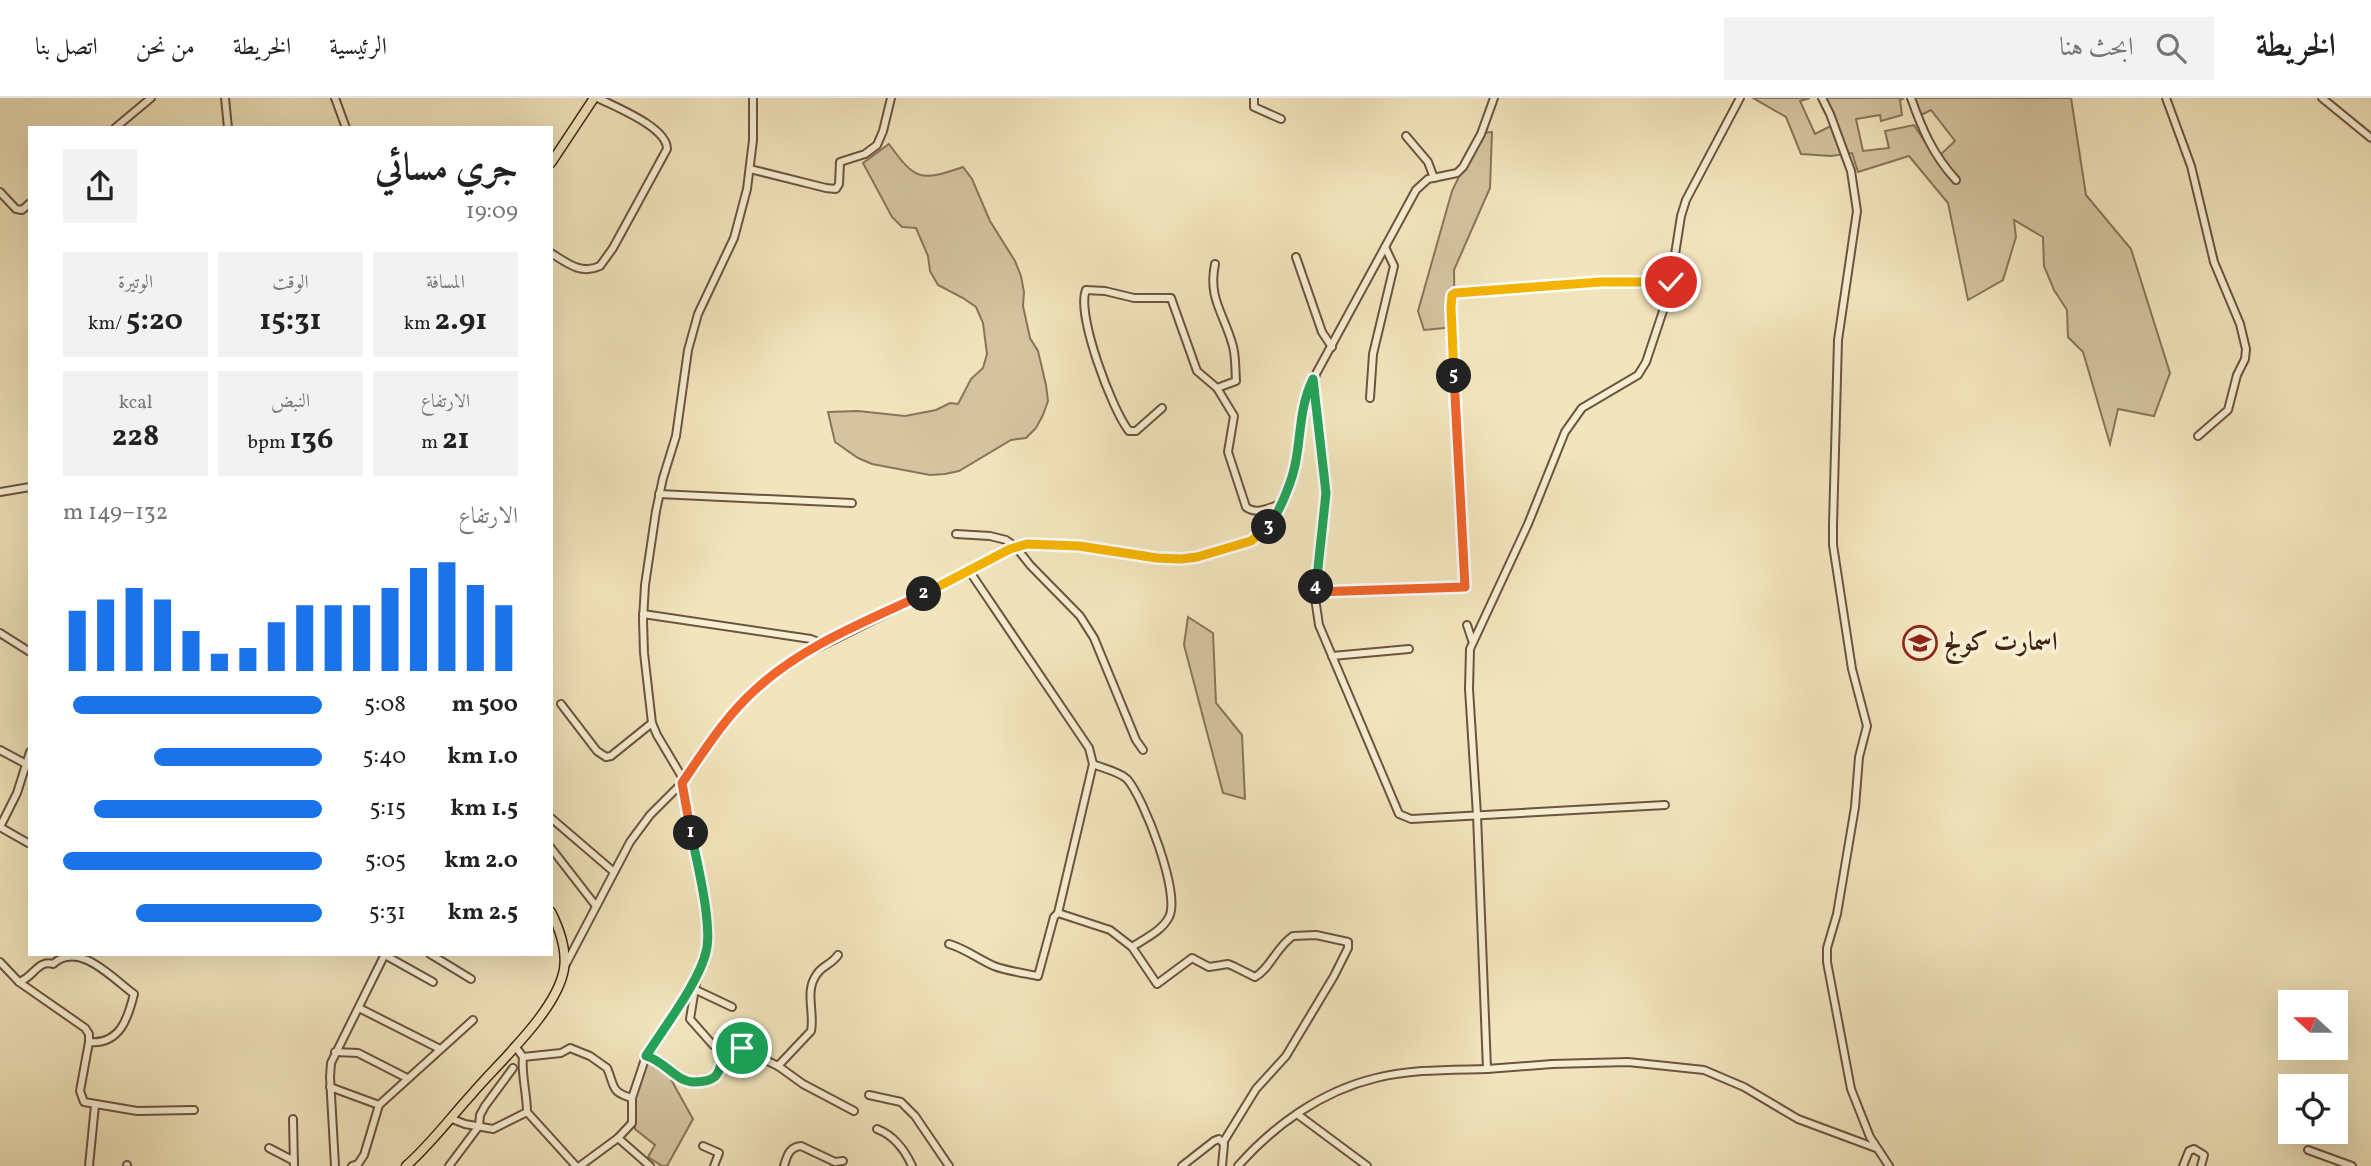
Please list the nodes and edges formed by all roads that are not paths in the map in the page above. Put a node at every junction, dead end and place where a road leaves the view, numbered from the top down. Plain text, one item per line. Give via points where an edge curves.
1 (151, 98) edge
2 (225, 98) edge
3 (335, 98) edge
4 (596, 98) edge
5 (753, 98) edge
6 (891, 98) edge
7 (1254, 98) edge
8 (1494, 98) edge
9 (1740, 98) edge
10 (1822, 98) edge
11 (1910, 98) edge
12 (2166, 98) edge
13 (2322, 98) edge
14 (1281, 119) dead end
15 (117, 126) edge
16 (228, 126) edge
17 (346, 126) edge
18 (1406, 136) dead end
19 (2371, 138) edge
20 (553, 160) edge
21 (750, 169) junction
22 (1434, 178) junction
23 (1956, 180) dead end
24 (0, 192) edge
25 (28, 205) edge
26 (1385, 247) junction
27 (553, 254) edge
28 (1296, 257) dead end
29 (1215, 264) dead end
30 (1671, 282) junction
31 (1332, 347) junction
32 (1313, 379) junction
33 (1217, 388) junction
34 (1370, 398) dead end
35 (1162, 408) dead end
36 (2198, 436) dead end
37 (28, 487) edge
38 (0, 492) edge
39 (659, 495) junction
40 (852, 503) dead end
41 (1280, 504) junction
42 (956, 534) dead end
43 (1016, 547) junction
44 (970, 572) junction
45 (1315, 592) junction
46 (643, 614) junction
47 (1467, 625) dead end
48 (0, 633) edge
49 (1472, 640) junction
50 (823, 644) junction
51 (1409, 649) dead end
52 (28, 651) edge
53 (1332, 656) junction
54 (561, 704) dead end
55 (652, 723) junction
56 (0, 750) edge
57 (1143, 750) dead end
58 (28, 758) edge
59 (26, 764) junction
60 (1093, 764) junction
61 (682, 783) junction
62 (1665, 805) dead end
63 (1477, 815) junction
64 (553, 820) edge
65 (0, 827) edge
66 (28, 843) edge
67 (553, 851) edge
68 (614, 872) junction
69 (596, 906) junction
70 (1058, 912) junction
71 (553, 916) edge
72 (949, 944) dead end
73 (1132, 947) junction
74 (838, 955) dead end
75 (383, 956) edge
76 (388, 956) edge
77 (433, 956) edge
78 (0, 962) edge
79 (564, 968) junction
80 (697, 975) junction
81 (471, 979) dead end
82 (19, 982) junction
83 (433, 982) dead end
84 (696, 990) junction
85 (732, 1007) dead end
86 (359, 1008) junction
87 (472, 1020) dead end
88 (89, 1042) junction
89 (713, 1045) dead end
90 (515, 1046) junction
91 (440, 1049) junction
92 (335, 1052) junction
93 (646, 1056) junction
94 (502, 1060) junction
95 (522, 1061) junction
96 (778, 1066) junction
97 (513, 1069) junction
98 (1488, 1069) junction
99 (407, 1079) junction
100 (330, 1087) junction
101 (869, 1095) dead end
102 (632, 1098) junction
103 (95, 1105) junction
104 (379, 1105) junction
105 (194, 1110) dead end
106 (854, 1111) dead end
107 (527, 1112) junction
108 (1297, 1114) junction
109 (452, 1118) junction
110 (293, 1119) dead end
111 (479, 1126) junction
112 (877, 1129) dead end
113 (618, 1138) junction
114 (1224, 1142) junction
115 (703, 1146) dead end
116 (269, 1148) dead end
117 (1876, 1148) junction
118 (2308, 1150) dead end
119 (456, 1158) junction
120 (843, 1161) dead end
121 (294, 1163) edge
122 (89, 1166) edge
123 (335, 1166) edge
124 (352, 1166) edge
125 (406, 1166) edge
126 (449, 1166) edge
127 (459, 1166) edge
128 (578, 1166) edge
129 (650, 1166) edge
130 (714, 1166) edge
131 (784, 1166) edge
132 (912, 1166) edge
133 (949, 1166) edge
134 (1182, 1166) edge
135 (1222, 1166) edge
136 (1238, 1166) edge
137 (1367, 1166) edge
138 (1889, 1166) edge
139 (2183, 1166) edge
140 (2201, 1166) edge
141 (2352, 1166) edge

1 - 15 street
2 - 16 street
3 - 17 street
4 - 20 main road
4 - 27 street via 642,118 668,146 600,266 578,268
5 - 21 street
6 - 21 street via 880,140 868,153 840,162 837,188
7 - 14 street via 1254,107
8 - 22 street via 1462,167 1457,173
9 - 30 street via 1686,200
10 - 117 street via 1851,171 1857,211 1838,340 1833,545 1852,669 1867,723 1827,962 1848,1077
11 - 23 street via 1925,137
12 - 36 street via 2191,166 2214,262 2246,349 2228,410
13 - 19 street via 2367,130
18 - 22 street via 1428,162
21 - 39 street via 734,238 690,340 676,436
22 - 26 street via 1416,190
24 - 25 street via 16,209
26 - 31 street
26 - 34 street via 1394,266 1373,354
28 - 31 street via 1322,332
29 - 33 street via 1214,295 1233,346 1236,381
30 - 45 street via 1600,282 1452,295 1465,587
30 - 49 street via 1638,375 1582,408 1565,432 1528,524
31 - 32 street
32 - 41 street via 1302,413 1293,475
32 - 45 street via 1326,493
33 - 35 street via 1197,372 1171,298 1086,290 1083,310 1093,349 1121,421 1129,431 1136,431
33 - 41 street via 1234,416 1228,452 1246,507 1256,512
37 - 38 street
39 - 40 street
39 - 46 street
41 - 43 street via 1270,525 1251,541 1197,557 1157,558 1054,544
42 - 43 street via 990,536
43 - 44 street
43 - 57 street via 1080,616 1094,638
44 - 50 street
44 - 60 street via 1089,748
45 - 53 street via 1319,625
46 - 50 street
46 - 55 street
47 - 49 street
48 - 52 street
49 - 63 street via 1469,689
50 - 61 street via 745,699
51 - 53 street
53 - 63 street via 1399,814 1411,819
54 - 55 street via 606,757
55 - 61 street
56 - 59 street
58 - 59 street
59 - 65 street
60 - 70 street
60 - 73 street via 1126,778 1143,806 1169,882 1169,918
61 - 68 street via 643,823
61 - 80 street via 708,938
62 - 63 street
63 - 98 street
64 - 68 street
65 - 66 street
67 - 69 street
68 - 69 street
69 - 79 street
70 - 72 street via 1038,976 998,968
70 - 73 street via 1110,930
71 - 79 main road via 562,936
73 - 114 street via 1157,984 1192,958 1209,967 1228,964 1257,977 1295,935 1349,943 1286,1056 1256,1089
74 - 96 street via 812,983 811,1031
75 - 86 street
76 - 83 street
77 - 81 street
78 - 82 street
79 - 90 main road via 549,1003
80 - 84 street
80 - 93 street
82 - 88 street via 85,1028
82 - 88 street via 41,964 74,956 128,988 134,994 132,1008 119,1032 99,1043
84 - 85 street
84 - 89 street via 691,1022
86 - 91 street
86 - 92 street
87 - 91 street
88 - 103 street via 80,1091 84,1102
90 - 94 main road
90 - 95 street
91 - 99 street
92 - 99 street via 358,1053
92 - 100 street
93 - 96 street via 688,1082 715,1078 735,1046
93 - 102 street
94 - 97 street
94 - 109 main road
95 - 97 street
95 - 102 street via 570,1048 579,1050 607,1068 617,1093
95 - 107 street
96 - 106 street
97 - 111 street via 485,1106
98 - 108 street via 1374,1078
98 - 117 street via 1628,1062 1704,1070 1798,1119
99 - 104 street
100 - 104 street
100 - 123 street
101 - 133 street via 901,1102
102 - 113 street via 632,1123
103 - 105 street via 136,1111
103 - 122 street
104 - 124 street via 364,1155
107 - 111 street via 499,1128
107 - 128 street
108 - 136 street
108 - 137 street
109 - 111 street
109 - 125 main road
110 - 121 street
111 - 119 street
112 - 132 street via 898,1144
113 - 128 street
113 - 129 street
114 - 134 street via 1214,1140
114 - 135 street
115 - 130 street via 719,1153
116 - 121 street
117 - 138 street
118 - 141 street
119 - 126 street
119 - 127 street
120 - 131 street via 796,1146
139 - 140 street via 2192,1149 2204,1155

